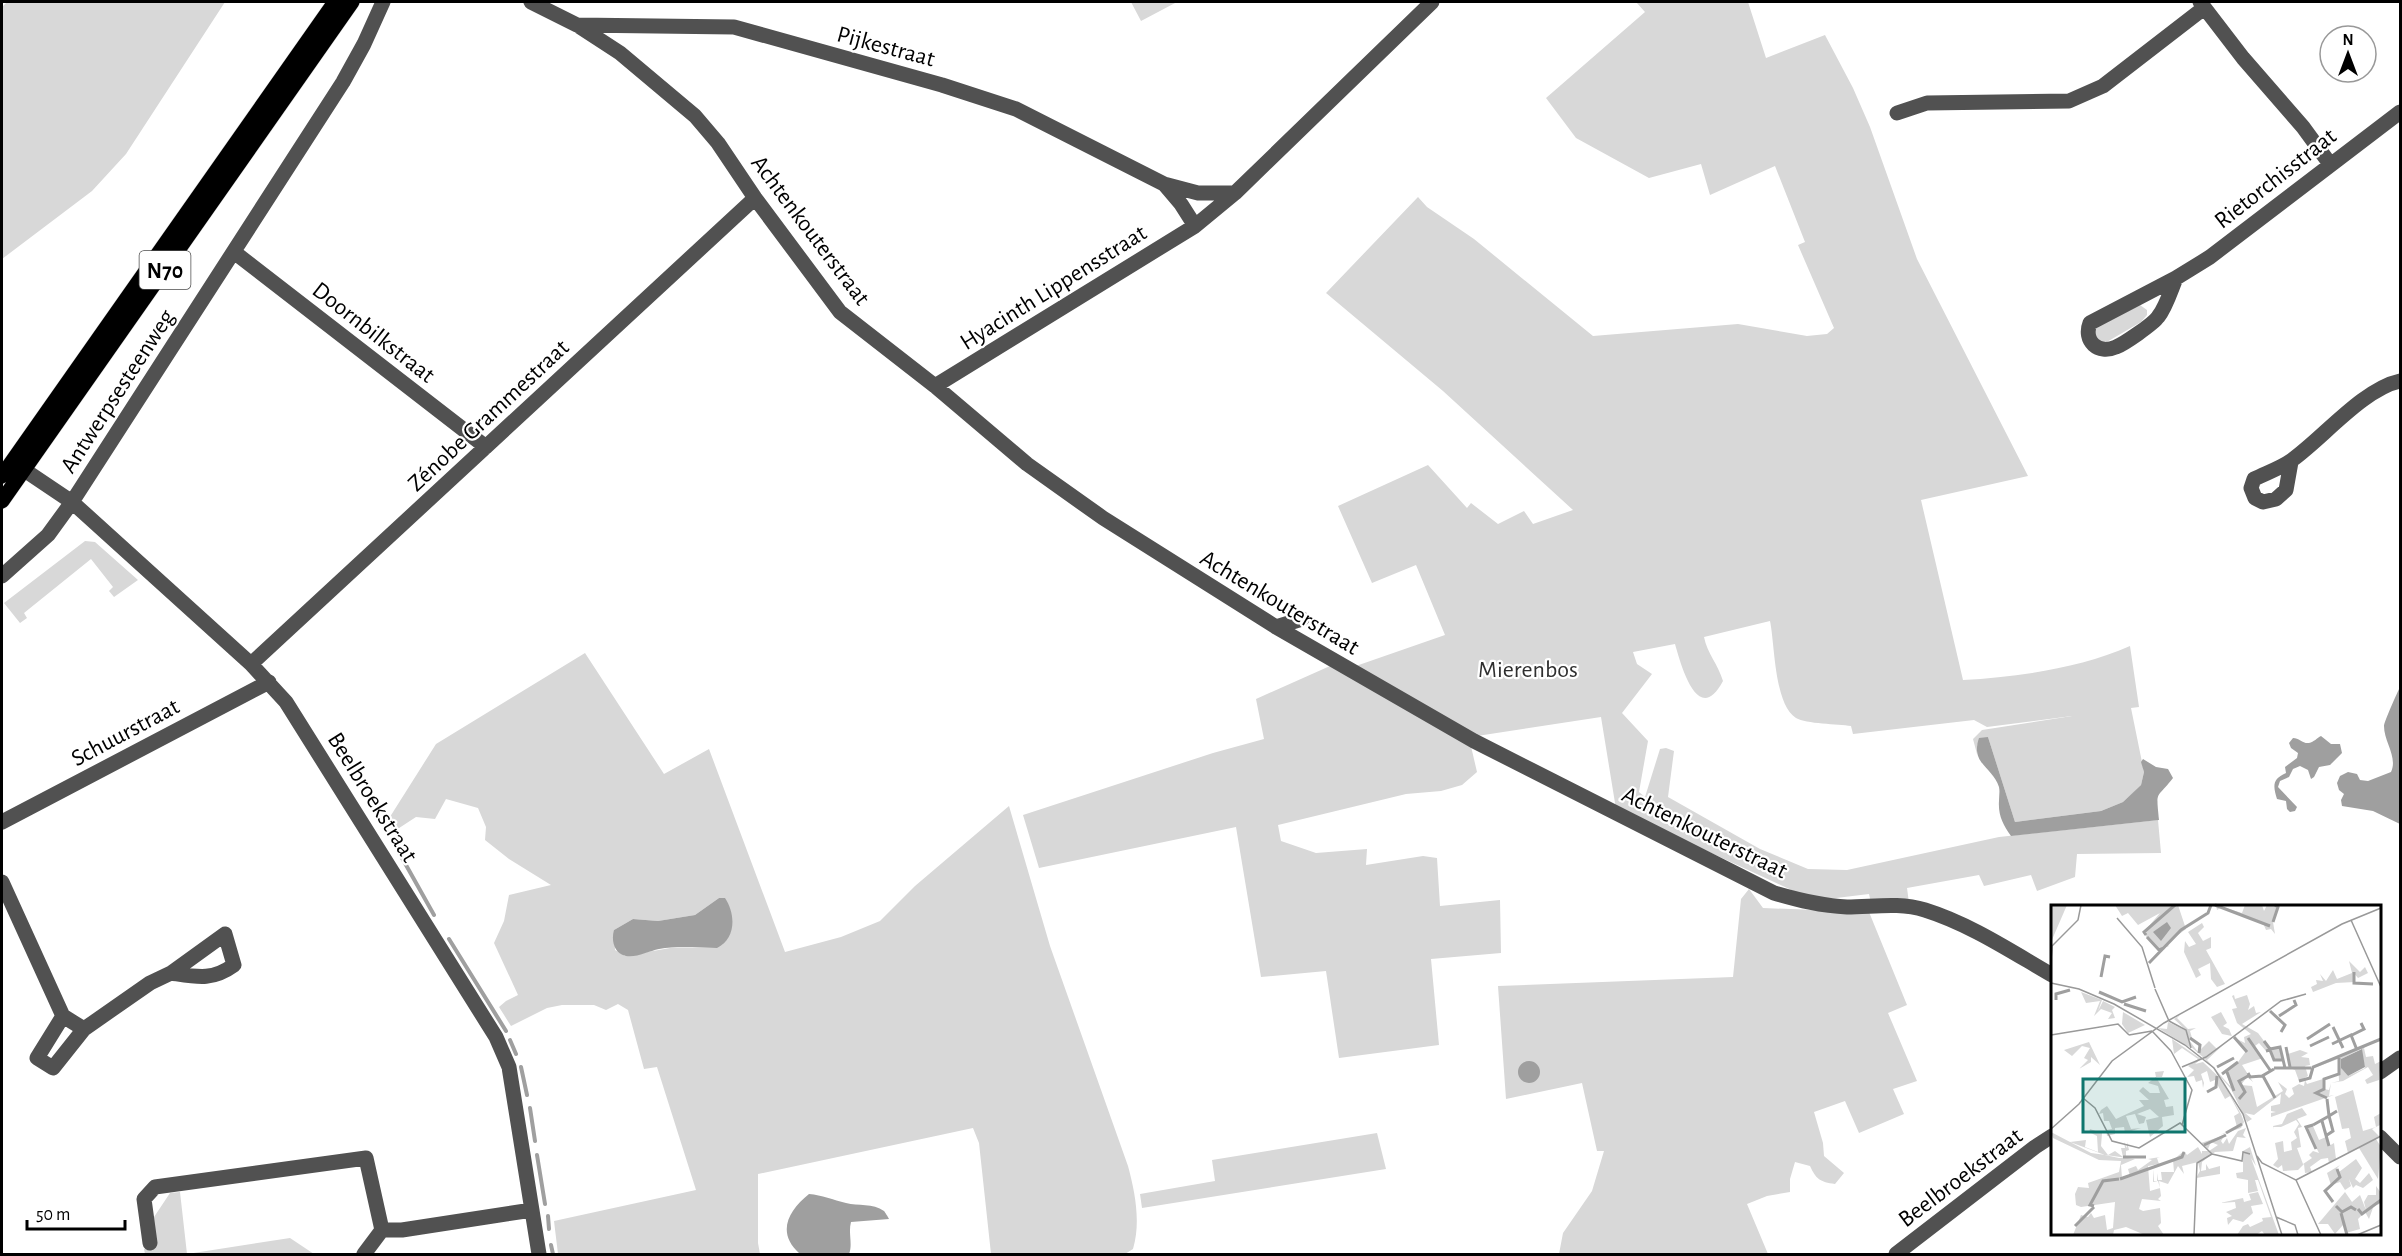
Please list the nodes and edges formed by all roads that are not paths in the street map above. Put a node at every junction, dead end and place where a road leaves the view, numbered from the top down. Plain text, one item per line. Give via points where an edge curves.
1 (335, 2) edge
2 (352, 2) edge
3 (531, 2) edge
4 (1432, 2) edge
5 (382, 4) edge
6 (2202, 5) edge
7 (577, 25) junction
8 (630, 26) junction
9 (620, 53) junction
10 (2400, 112) edge
11 (1897, 113) dead end
12 (2330, 164) junction
13 (1164, 184) junction
14 (1235, 193) junction
15 (755, 198) junction
16 (1195, 226) junction
17 (234, 252) junction
18 (2176, 278) junction
19 (2400, 381) edge
20 (935, 386) junction
21 (486, 447) junction
22 (2291, 462) dead end
23 (18, 466) junction
24 (2, 476) edge
25 (2, 501) edge
26 (72, 502) junction
27 (2, 576) edge
28 (1302, 619) dead end
29 (1276, 627) junction
30 (251, 664) junction
31 (269, 682) junction
32 (2, 822) edge
33 (2, 882) edge
34 (171, 973) dead end
35 (2051, 974) edge
36 (63, 1016) junction
37 (84, 1029) junction
38 (2400, 1058) edge
39 (2381, 1071) edge
40 (2051, 1137) edge
41 (2381, 1139) edge
42 (2400, 1157) edge
43 (531, 1210) junction
44 (382, 1230) junction
45 (150, 1243) dead end
46 (364, 1254) edge
47 (539, 1254) edge
48 (1896, 1254) edge

1 - 23 main road, Antwerpsesteenweg / N70
2 - 23 main road, Antwerpsesteenweg / N70
3 - 7 street, Achtenkouterstraat
4 - 14 street
5 - 17 street, Antwerpsesteenweg via 343,82
6 - 11 street via 2103,86 2069,101 1927,103
6 - 12 street
7 - 8 street, Pijkestraat
7 - 9 street, Achtenkouterstraat
8 - 9 street
8 - 13 street, Pijkestraat via 734,27 942,85 1016,109
9 - 15 street, Achtenkouterstraat via 695,116 718,142
10 - 12 street, Rietorchisstraat
12 - 18 street, Rietorchisstraat via 2210,257
13 - 14 street, Pijkestraat via 1198,193
13 - 16 street, Pijkestraat
14 - 16 street
15 - 20 street, Achtenkouterstraat via 840,312
15 - 21 street, Zénobe Grammestraat
16 - 20 street, Hyacinth Lippensstraat
17 - 21 street, Doornbilkstraat
17 - 26 street, Antwerpsesteenweg
18 - 18 street, Rietorchisstraat via 2090,323 2090,343 2103,349 2115,348 2158,318
19 - 22 street via 2345,414
20 - 29 street, Achtenkouterstraat via 1027,464 1103,518
21 - 30 street, Zénobe Grammestraat
23 - 24 main road, Antwerpsesteenweg / N70
23 - 25 main road, Antwerpsesteenweg / N70
23 - 26 street, Beelbroekstraat
26 - 27 street, Antwerpsesteenweg via 48,535
26 - 30 street, Beelbroekstraat
28 - 29 street
29 - 35 street, Achtenkouterstraat via 1474,741 1774,893 1823,905 1893,904 1925,910 1982,935
30 - 31 street, Beelbroekstraat
31 - 32 street, Schuurstraat
31 - 43 street, Beelbroekstraat via 326,762 496,1037 509,1067
33 - 36 street
34 - 37 street
36 - 37 street
36 - 37 street via 38,1058 53,1068
38 - 39 street
40 - 48 street, Beelbroekstraat
41 - 42 street
43 - 44 street
43 - 47 street, Beelbroekstraat
44 - 45 street via 366,1158 155,1187 144,1199
44 - 46 street

